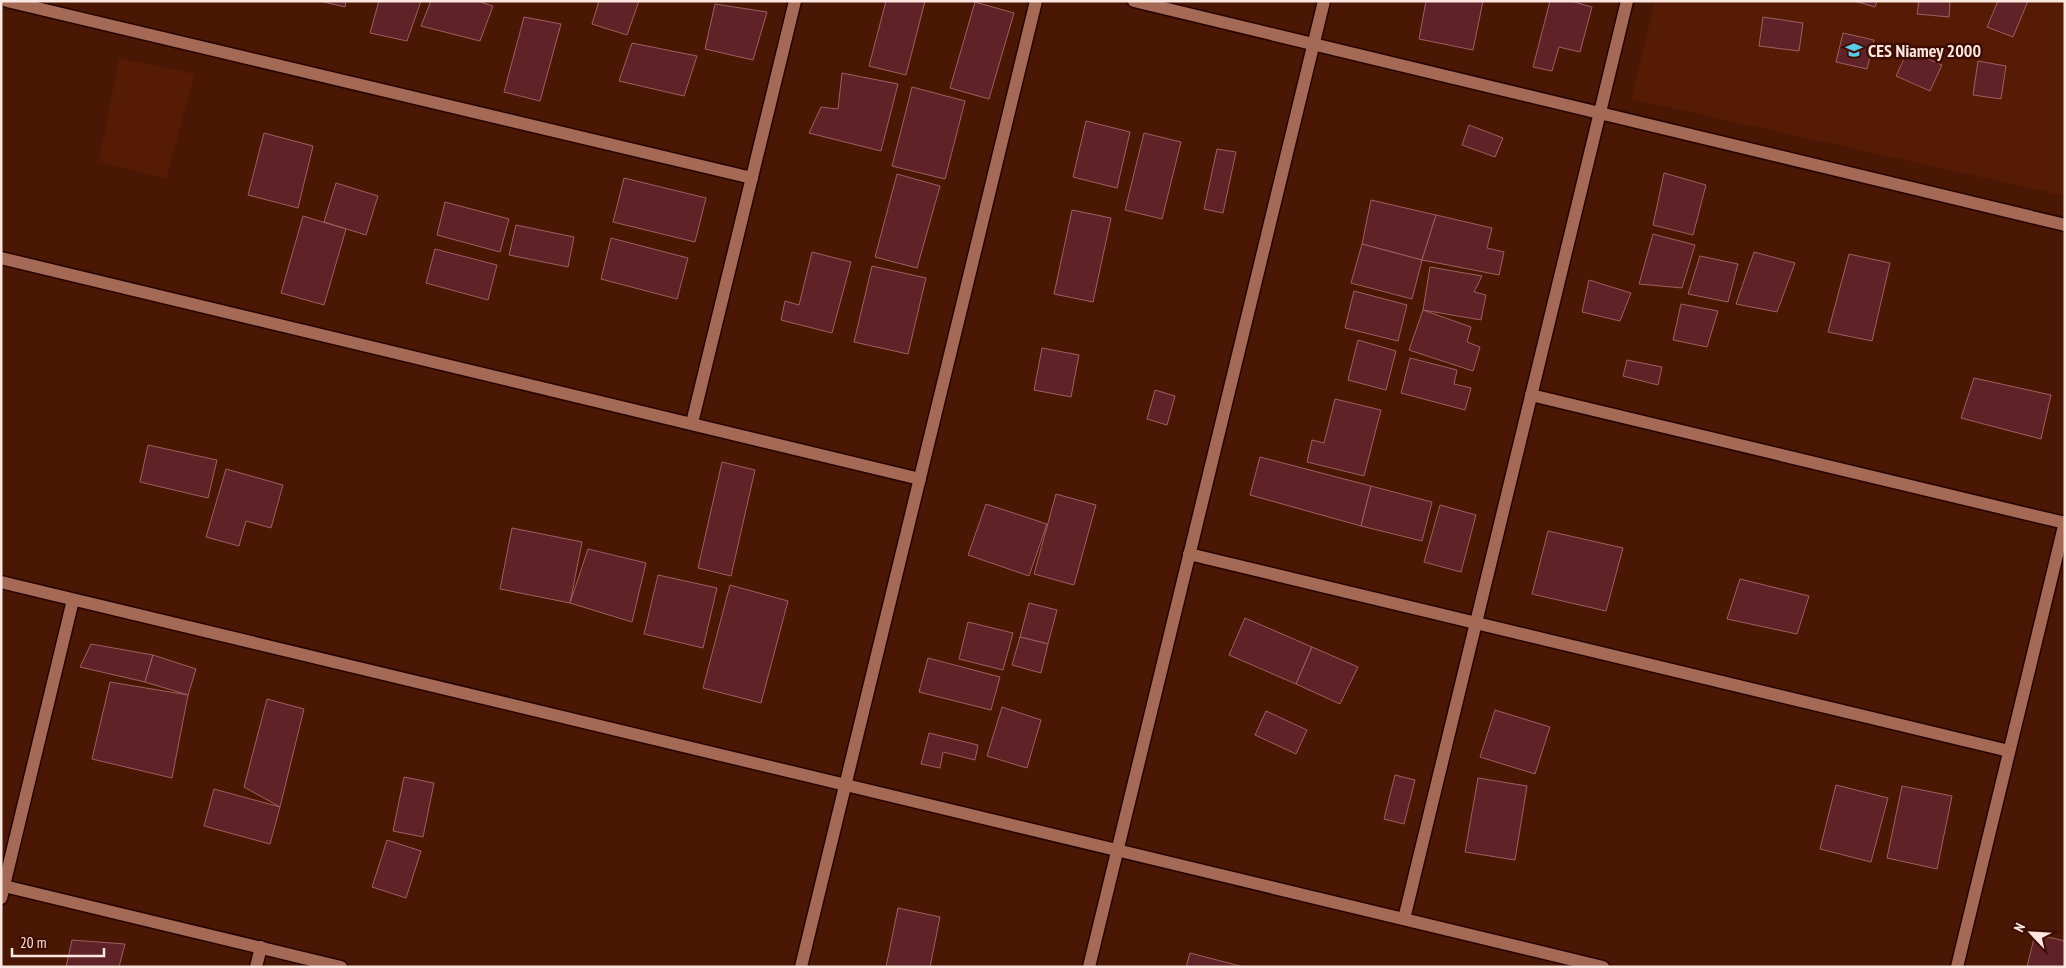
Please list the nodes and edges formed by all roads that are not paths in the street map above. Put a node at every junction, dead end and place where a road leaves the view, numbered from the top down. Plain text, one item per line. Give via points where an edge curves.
1 (7, 1) edge
2 (795, 1) edge
3 (1036, 1) edge
4 (1134, 1) edge
5 (1324, 1) edge
6 (1627, 1) edge
7 (1313, 45) junction
8 (1600, 113) junction
9 (752, 178) junction
10 (2065, 225) edge
11 (1, 258) edge
12 (1531, 395) junction
13 (692, 423) junction
14 (920, 478) junction
15 (2065, 522) edge
16 (1189, 554) junction
17 (1, 582) edge
18 (73, 600) junction
19 (1476, 623) junction
20 (2009, 751) junction
21 (846, 785) junction
22 (1118, 850) junction
23 (3, 892) edge
24 (1404, 919) junction
25 (261, 948) junction
26 (256, 967) edge
27 (341, 967) edge
28 (802, 967) edge
29 (1089, 967) edge
30 (1603, 967) edge
31 (1957, 967) edge

1 - 9 street
2 - 9 street
3 - 14 street
4 - 7 street
5 - 7 street
6 - 8 street
7 - 8 street
7 - 16 street
8 - 10 street
8 - 12 street
9 - 13 street
11 - 13 street
12 - 15 street
12 - 19 street
13 - 14 street
14 - 21 street
15 - 20 street
16 - 19 street
16 - 22 street
17 - 18 street
18 - 21 street
18 - 23 street
19 - 20 street
19 - 24 street
20 - 31 street
21 - 22 street
21 - 28 street
22 - 24 street
22 - 29 street
23 - 25 street
24 - 30 street
25 - 26 street
25 - 27 street

